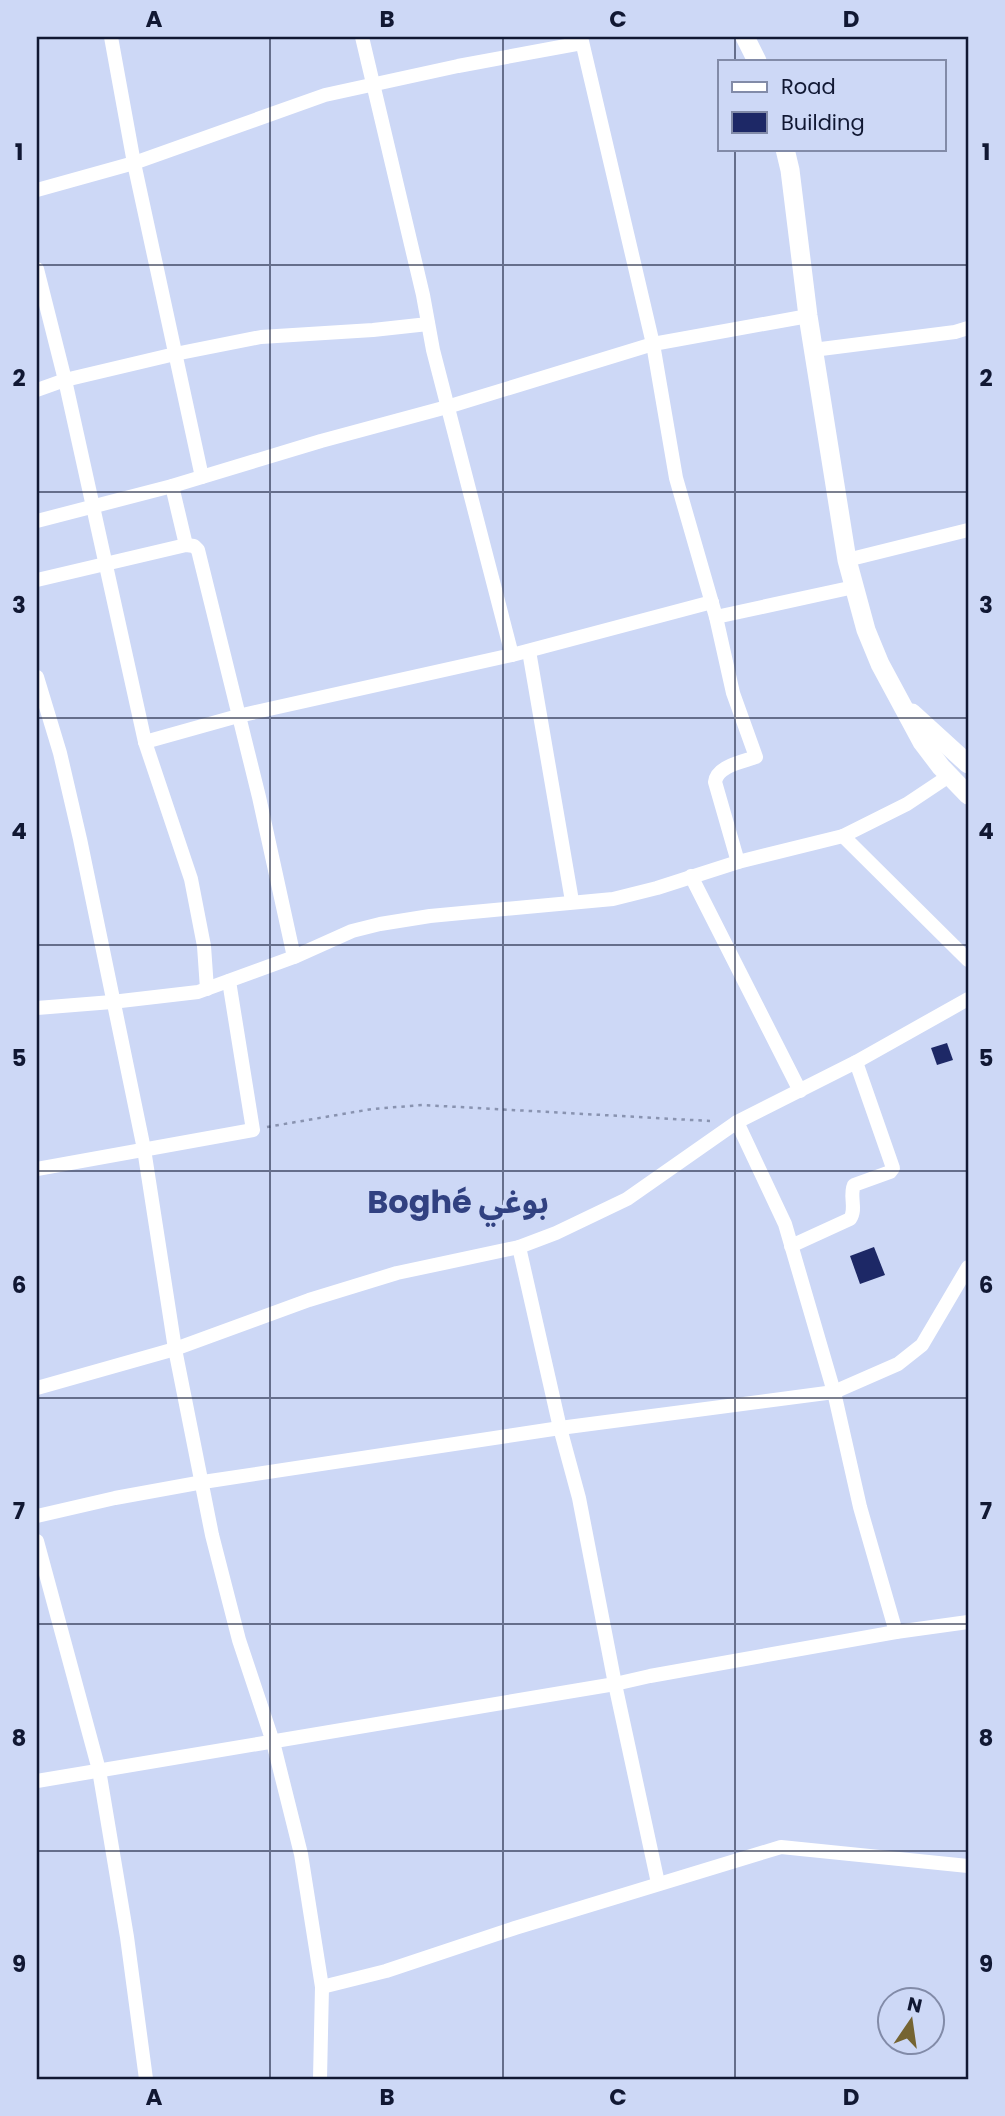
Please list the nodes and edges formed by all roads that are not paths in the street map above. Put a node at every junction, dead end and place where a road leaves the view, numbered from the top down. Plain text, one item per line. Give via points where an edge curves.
1 (111, 37) edge
2 (362, 37) edge
3 (748, 38) edge
4 (582, 40) edge
5 (757, 60) edge
6 (373, 85) junction
7 (785, 150) edge
8 (134, 163) junction
9 (37, 190) edge
10 (37, 269) edge
11 (808, 316) junction
12 (428, 324) junction
13 (968, 328) edge
14 (653, 344) junction
15 (813, 350) junction
16 (175, 354) junction
17 (65, 380) junction
18 (37, 390) edge
19 (447, 407) junction
20 (202, 477) junction
21 (172, 486) junction
22 (92, 505) junction
23 (37, 521) edge
24 (968, 530) edge
25 (186, 545) junction
26 (847, 560) junction
27 (104, 563) junction
28 (37, 580) edge
29 (854, 587) junction
30 (712, 603) junction
31 (716, 617) junction
32 (529, 652) junction
33 (512, 655) junction
34 (37, 679) edge
35 (901, 703) junction
36 (239, 716) junction
37 (145, 742) junction
38 (968, 764) edge
39 (950, 776) junction
40 (968, 795) edge
41 (843, 836) junction
42 (738, 862) junction
43 (691, 876) junction
44 (572, 901) junction
45 (294, 957) junction
46 (968, 960) edge
47 (229, 981) junction
48 (207, 989) junction
49 (968, 999) edge
50 (112, 1002) junction
51 (37, 1008) edge
52 (856, 1062) junction
53 (800, 1091) junction
54 (737, 1122) junction
55 (144, 1149) junction
56 (37, 1169) edge
57 (792, 1246) junction
58 (519, 1247) junction
59 (968, 1267) edge
60 (174, 1349) junction
61 (37, 1388) edge
62 (834, 1392) junction
63 (560, 1428) junction
64 (203, 1482) junction
65 (37, 1516) edge
66 (37, 1541) edge
67 (968, 1622) edge
68 (896, 1632) junction
69 (615, 1684) junction
70 (273, 1742) junction
71 (99, 1770) junction
72 (37, 1781) edge
73 (968, 1866) edge
74 (659, 1883) junction
75 (322, 1987) junction
76 (146, 2079) edge
77 (320, 2079) edge

1 - 8 street
2 - 6 street
3 - 5 street
4 - 6 street
4 - 14 street
6 - 8 street via 326,95
6 - 12 street
7 - 11 street
8 - 9 street
8 - 16 street
10 - 17 street
11 - 14 street
11 - 15 street
12 - 16 street via 285,334
12 - 19 street
13 - 15 street
14 - 19 street
14 - 30 street via 676,478
15 - 26 street
16 - 17 street
16 - 20 street
17 - 18 street
17 - 22 street
19 - 20 street
19 - 33 street
20 - 21 street
21 - 22 street
21 - 25 street
22 - 23 street
22 - 27 street
24 - 26 street
25 - 27 street
25 - 36 street via 198,550
26 - 29 street
27 - 28 street
27 - 37 street
29 - 31 street
29 - 35 street via 866,630
30 - 31 street
30 - 32 street
31 - 42 street via 733,693 756,757 715,776
32 - 33 street
32 - 44 street
33 - 36 street
34 - 50 street via 60,753
35 - 38 street
35 - 39 street via 922,742
36 - 37 street
36 - 45 street
37 - 48 street via 191,879
39 - 40 street
39 - 41 street
41 - 42 street
41 - 46 street
42 - 43 street
43 - 44 street via 613,898
43 - 53 street
44 - 45 street via 380,924
45 - 47 street
47 - 48 street
47 - 55 street via 253,1130
48 - 50 street
49 - 52 street
50 - 51 street
50 - 55 street
52 - 53 street
52 - 57 street via 893,1168 855,1185 850,1219
53 - 54 street
54 - 57 street
54 - 58 street via 627,1199
55 - 56 street
55 - 60 street
57 - 62 street
58 - 60 street via 397,1273
58 - 63 street
59 - 62 street via 922,1345 898,1364
60 - 61 street
60 - 64 street
62 - 63 street
62 - 68 street via 860,1507
63 - 64 street
63 - 69 street via 579,1499
64 - 65 street
64 - 70 street via 239,1640
66 - 71 street
67 - 68 street
68 - 69 street
69 - 70 street
69 - 74 street
70 - 71 street
70 - 75 street via 301,1854
71 - 72 street
71 - 76 street
73 - 74 street via 781,1847
74 - 75 street via 386,1972
75 - 77 street

